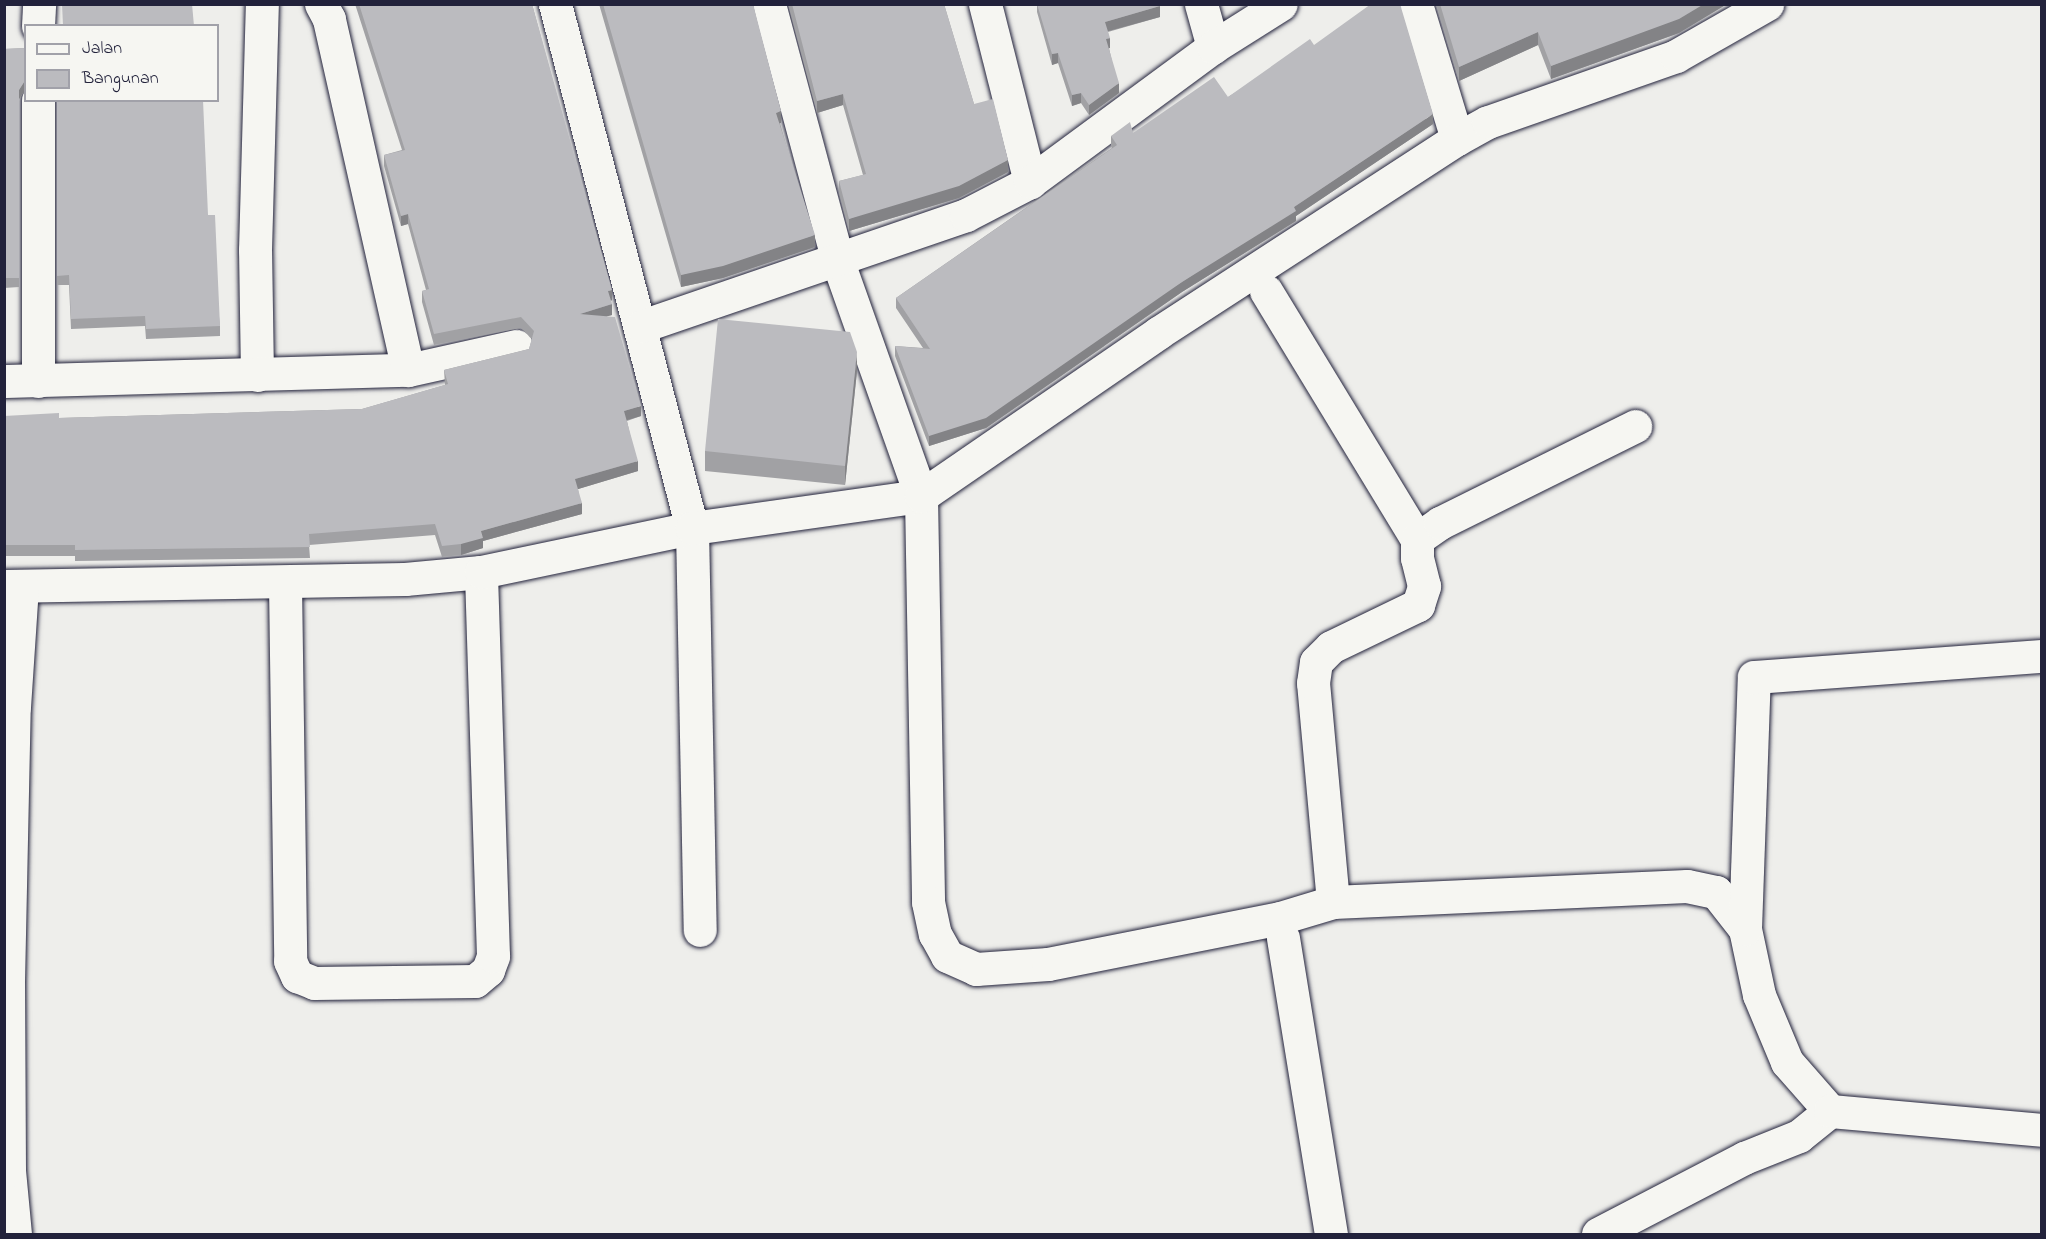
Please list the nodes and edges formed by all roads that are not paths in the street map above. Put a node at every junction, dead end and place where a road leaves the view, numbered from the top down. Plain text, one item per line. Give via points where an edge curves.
1 (39, 4) edge
2 (262, 4) edge
3 (321, 4) edge
4 (555, 4) edge
5 (769, 4) edge
6 (985, 4) edge
7 (1201, 4) edge
8 (1281, 4) edge
9 (1416, 4) edge
10 (1767, 4) edge
11 (39, 24) edge
12 (1213, 47) junction
13 (38, 102) edge
14 (1457, 139) junction
15 (1030, 182) junction
16 (837, 262) junction
17 (1266, 291) dead end
18 (642, 326) junction
19 (516, 346) dead end
20 (408, 370) junction
21 (257, 375) junction
22 (4, 381) edge
23 (38, 381) junction
24 (1635, 426) dead end
25 (921, 496) junction
26 (692, 528) junction
27 (1417, 539) junction
28 (481, 572) junction
29 (285, 583) junction
30 (13, 586) edge
31 (2042, 656) edge
32 (1333, 902) junction
33 (1745, 929) junction
34 (700, 930) dead end
35 (1283, 938) dead end
36 (1830, 1112) junction
37 (2042, 1130) edge
38 (15, 1234) edge
39 (1330, 1234) edge
40 (1598, 1234) edge

1 - 11 street
2 - 21 street via 255,250
3 - 20 street via 329,19
4 - 18 street
5 - 16 street
6 - 15 street
7 - 12 street
8 - 12 street
9 - 14 street
10 - 14 street via 1676,56 1488,122
12 - 15 street
13 - 23 street
14 - 25 street via 1158,333
15 - 16 street via 966,215
16 - 18 street
16 - 25 street
17 - 27 street
18 - 26 street
19 - 20 street
20 - 21 street
21 - 23 street
22 - 23 street
24 - 27 street
25 - 26 street
25 - 32 street via 927,902 935,934 947,956 976,969 1048,964 1280,918
26 - 28 street
26 - 34 street
27 - 32 street via 1424,586 1418,605 1331,647 1316,662 1313,683
28 - 29 street
28 - 29 street via 494,956 488,970 475,981 314,983 297,976 290,961
29 - 30 street
30 - 38 street via 8,982 9,1170
31 - 33 street via 1754,677
32 - 33 street via 1687,886 1716,892
33 - 36 street via 1759,995 1787,1062
35 - 39 street
36 - 37 street
36 - 40 street via 1799,1136 1744,1158

